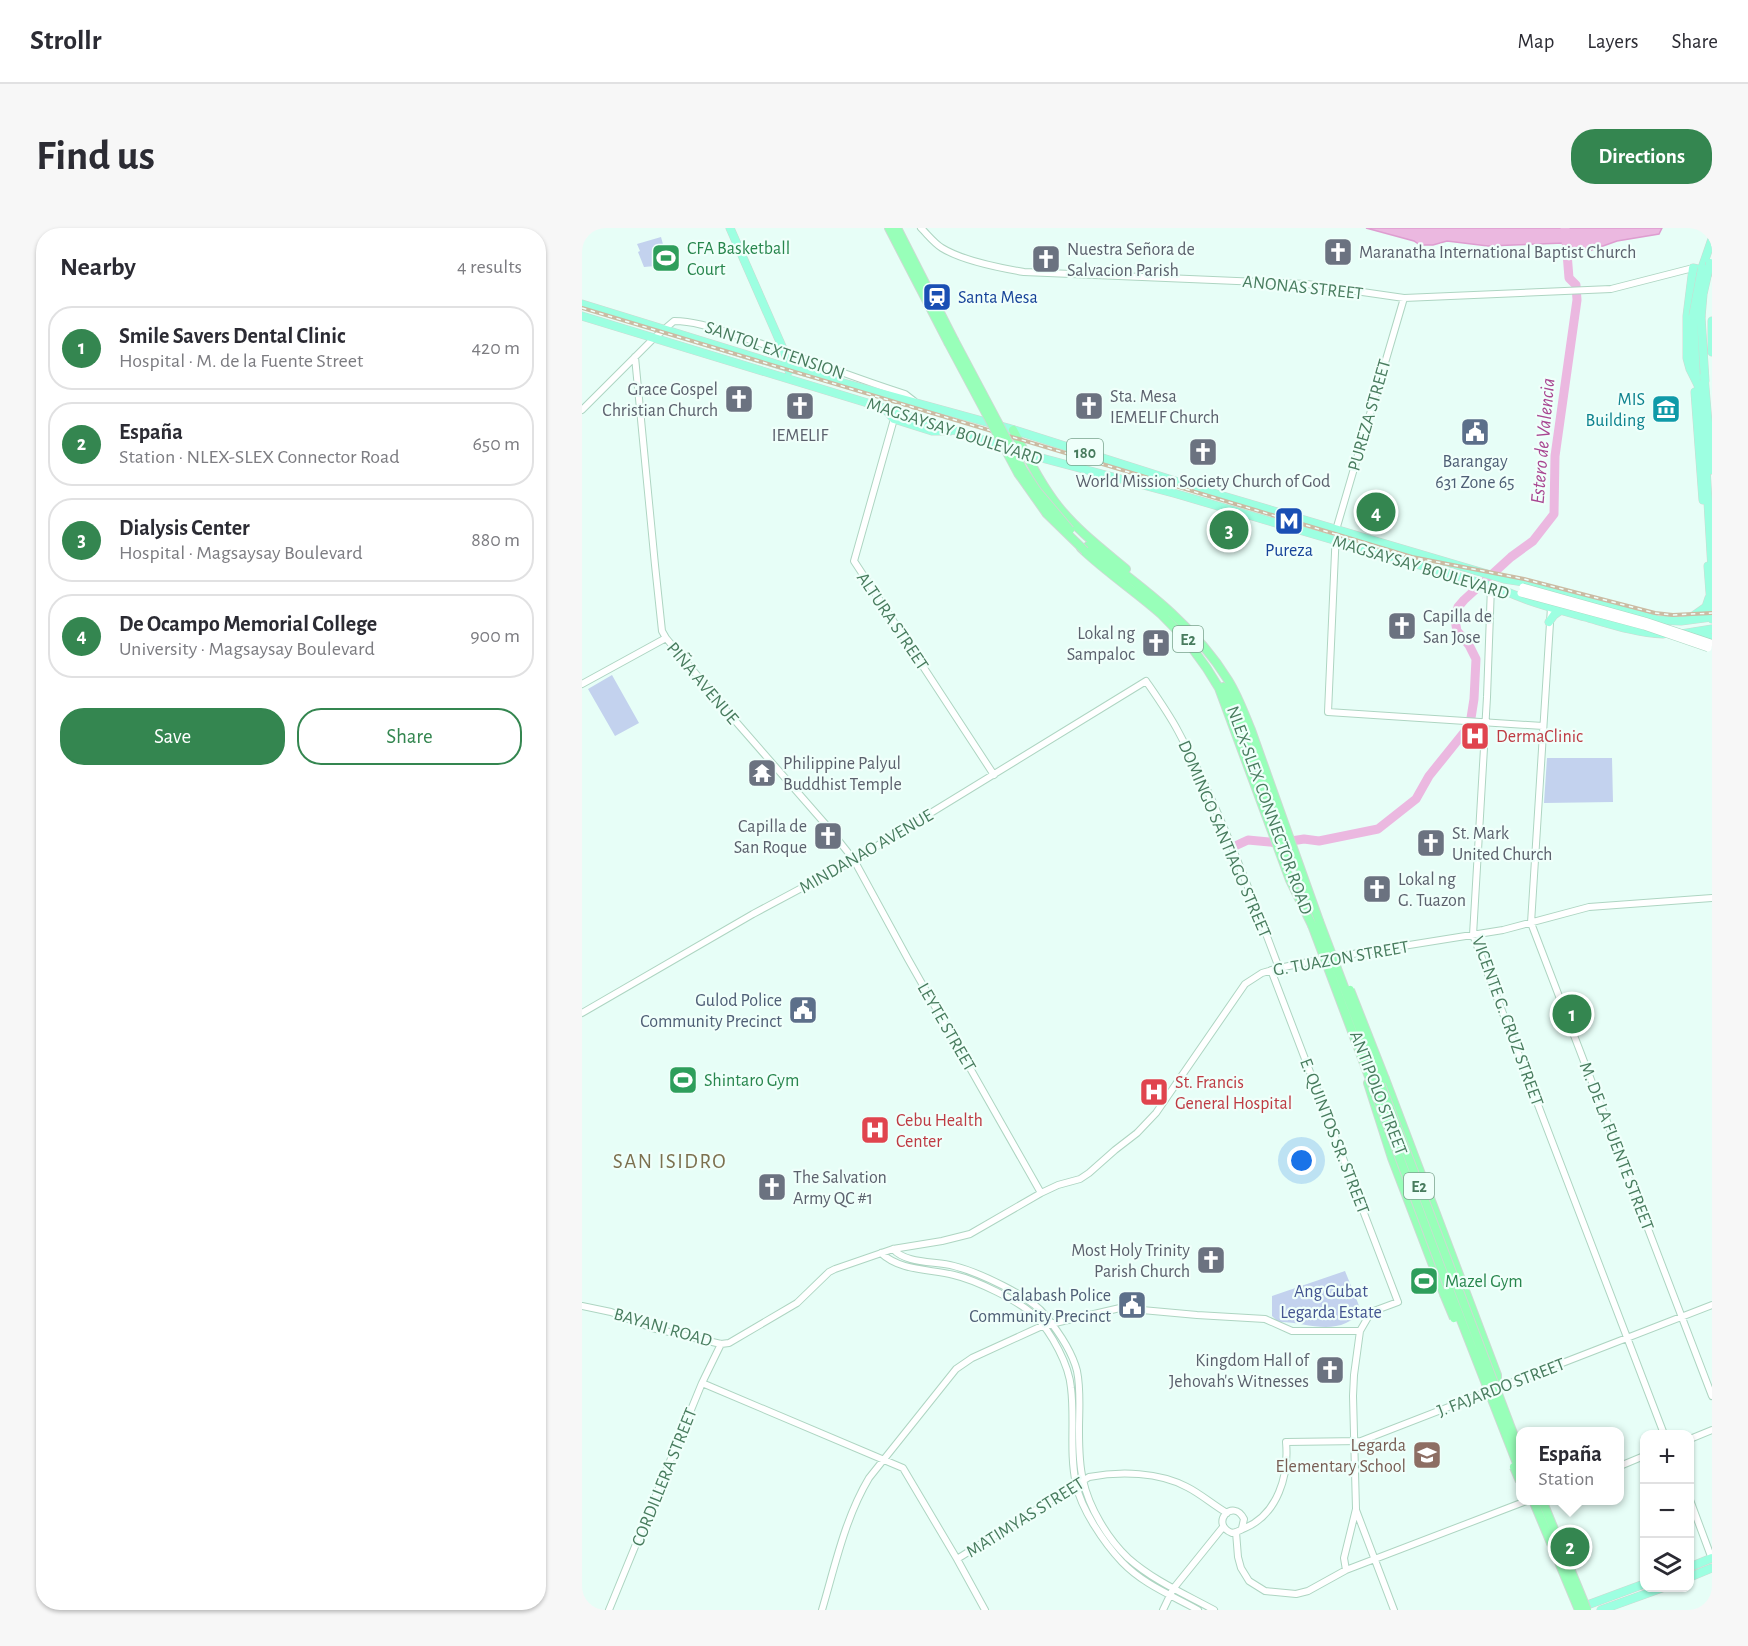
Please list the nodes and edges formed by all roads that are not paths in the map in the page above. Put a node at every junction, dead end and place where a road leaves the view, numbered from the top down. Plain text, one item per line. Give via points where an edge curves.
1 (730, 228) edge
2 (889, 228) edge
3 (897, 228) edge
4 (921, 228) edge
5 (1712, 239) edge
6 (1712, 258) edge
7 (1693, 268) junction
8 (1712, 272) edge
9 (1404, 298) junction
10 (582, 304) edge
11 (582, 316) edge
12 (1697, 317) junction
13 (1712, 321) edge
14 (664, 329) junction
15 (654, 338) junction
16 (784, 351) junction
17 (1712, 352) edge
18 (635, 357) junction
19 (789, 368) junction
20 (1704, 376) junction
21 (792, 380) junction
22 (1696, 380) junction
23 (919, 404) junction
24 (1712, 406) edge
25 (884, 408) junction
26 (582, 410) edge
27 (1706, 416) junction
28 (894, 419) junction
29 (999, 426) junction
30 (1013, 430) junction
31 (958, 432) junction
32 (1011, 449) junction
33 (1026, 454) junction
34 (1038, 458) junction
35 (1033, 466) junction
36 (1712, 470) edge
37 (1336, 530) junction
38 (1335, 541) junction
39 (1712, 570) edge
40 (1489, 586) junction
41 (1522, 590) dead end
42 (1710, 596) junction
43 (1551, 607) junction
44 (1561, 610) junction
45 (1637, 614) junction
46 (1712, 617) edge
47 (1688, 620) junction
48 (1549, 622) junction
49 (1632, 629) junction
50 (1712, 629) edge
51 (1702, 631) junction
52 (666, 638) junction
53 (1712, 639) edge
54 (1201, 642) junction
55 (1710, 646) edge
56 (1146, 681) joint
57 (582, 684) edge
58 (1486, 722) junction
59 (1543, 726) junction
60 (994, 775) junction
61 (854, 860) junction
62 (1712, 898) edge
63 (1316, 923) junction
64 (1531, 923) junction
65 (1473, 935) junction
66 (1328, 958) junction
67 (1279, 968) junction
68 (1271, 970) junction
69 (582, 1013) edge
70 (1353, 1036) junction
71 (1041, 1193) junction
72 (893, 1249) junction
73 (881, 1253) junction
74 (829, 1272) joint
75 (1712, 1305) edge
76 (582, 1306) edge
77 (1682, 1317) junction
78 (1051, 1323) junction
79 (1042, 1326) junction
80 (1360, 1331) junction
81 (1628, 1338) junction
82 (721, 1344) junction
83 (702, 1383) junction
84 (1492, 1390) junction
85 (1712, 1396) edge
86 (1662, 1430) edge
87 (1712, 1430) edge
88 (1694, 1437) edge
89 (1516, 1439) edge
90 (1354, 1443) junction
91 (1516, 1450) edge
92 (1640, 1458) edge
93 (1516, 1459) edge
94 (884, 1460) junction
95 (1624, 1464) edge
96 (1516, 1470) edge
97 (1083, 1481) junction
98 (1076, 1485) junction
99 (1519, 1505) edge
100 (1534, 1505) edge
101 (1544, 1505) edge
102 (1356, 1509) junction
103 (1227, 1513) junction
104 (1694, 1513) edge
105 (1223, 1527) junction
106 (1239, 1530) junction
107 (957, 1559) junction
108 (1712, 1559) edge
109 (1375, 1560) junction
110 (1694, 1565) edge
111 (1712, 1568) edge
112 (1346, 1570) junction
113 (1694, 1575) edge
114 (1640, 1586) edge
115 (1171, 1592) junction
116 (1649, 1592) edge
117 (609, 1610) edge
118 (822, 1610) edge
119 (985, 1610) edge
120 (1163, 1610) edge
121 (1198, 1610) edge
122 (1214, 1610) edge
123 (1394, 1610) edge
124 (1577, 1610) edge
125 (1587, 1610) edge
126 (1601, 1610) edge

1 - 16 main road
2 - 63 highway, NLEX-SLEX CONNECTOR ROAD / E2, bridge via 1018,473 1047,514 1085,551 1180,629 1222,685
3 - 54 highway, NLEX-SLEX CONNECTOR ROAD, bridge via 1037,490 1071,531 1165,606
4 - 9 street, ANONAS STREET via 946,250 1024,272 1307,284
5 - 12 main road, bridge via 1698,284
6 - 12 main road, bridge
7 - 8 main road
7 - 9 street, ANONAS STREET via 1611,289
7 - 22 main road via 1687,344 1690,369
9 - 37 street, PUREZA STREET
10 - 14 main road, MAGSAYSAY BOULEVARD / 180
11 - 15 main road, MAGSAYSAY BOULEVARD / 180
12 - 20 main road
12 - 22 main road
13 - 17 main road
14 - 15 street
14 - 16 street, SANTOL EXTENSION via 674,321 691,321
14 - 19 main road, MAGSAYSAY BOULEVARD / 180
15 - 18 street
15 - 21 main road, MAGSAYSAY BOULEVARD / 180
16 - 19 main road
16 - 23 street, SANTOL EXTENSION via 905,394
18 - 26 street
18 - 52 street, PIÑA AVENUE via 662,630
19 - 21 main road
19 - 23 main road, MAGSAYSAY BOULEVARD / 180
20 - 24 main road
20 - 27 main road
21 - 25 main road, MAGSAYSAY BOULEVARD / 180
22 - 27 main road
22 - 42 main road
23 - 29 main road, MAGSAYSAY BOULEVARD / 180
25 - 28 main road
25 - 31 main road, MAGSAYSAY BOULEVARD / 180
27 - 36 main road
27 - 39 main road
28 - 31 main road via 932,431
28 - 60 street, ALTURA STREET via 855,564
29 - 30 main road, MAGSAYSAY BOULEVARD / 180
29 - 32 highway
30 - 32 highway
30 - 33 highway
30 - 37 main road, MAGSAYSAY BOULEVARD / 180
31 - 32 main road, MAGSAYSAY BOULEVARD / 180
32 - 33 main road, MAGSAYSAY BOULEVARD / 180
32 - 63 highway via 1048,514 1065,534 1159,613 1207,668 1219,688 1290,880
33 - 34 main road, MAGSAYSAY BOULEVARD / 180
33 - 35 highway
34 - 35 highway via 1033,460
34 - 38 main road, MAGSAYSAY BOULEVARD / 180
35 - 54 highway via 1058,506 1187,622
37 - 38 street, PUREZA STREET
37 - 45 main road, MAGSAYSAY BOULEVARD / 180
38 - 40 main road, MAGSAYSAY BOULEVARD / 180
38 - 58 street, PUREZA STREET via 1328,712
40 - 43 main road, MAGSAYSAY BOULEVARD / 180
40 - 58 street, VICENTE G. CRUZ STREET
41 - 55 main road, bridge via 1645,621
42 - 46 main road
42 - 47 main road via 1706,607
43 - 44 main road, MAGSAYSAY BOULEVARD
43 - 48 street, M. DE LA FUENTE STREET
44 - 48 main road
44 - 49 main road, MAGSAYSAY BOULEVARD
45 - 47 main road, MAGSAYSAY BOULEVARD via 1663,621
45 - 49 main road via 1641,623
46 - 47 main road, MAGSAYSAY BOULEVARD
48 - 59 street, M. DE LA FUENTE STREET
49 - 51 main road, MAGSAYSAY BOULEVARD via 1671,634
50 - 51 main road, MAGSAYSAY BOULEVARD
51 - 53 main road
52 - 57 street
52 - 61 street, PIÑA AVENUE
54 - 63 highway, NLEX-SLEX CONNECTOR ROAD / E2 via 1241,705
56 - 60 street, MINDANAO AVENUE
56 - 67 street, DOMINGO SANTIAGO STREET via 1178,730 1206,789
58 - 59 street
58 - 65 street, VICENTE G. CRUZ STREET
59 - 64 street, M. DE LA FUENTE STREET
60 - 61 street, MINDANAO AVENUE
61 - 69 street, MINDANAO AVENUE
61 - 71 street, LEYTE STREET
62 - 64 street, G. TUAZON STREET via 1592,906
63 - 70 highway, NLEX-SLEX CONNECTOR ROAD / E2, bridge
63 - 84 highway, bridge via 1358,1010 1497,1375
63 - 89 highway, NLEX-SLEX CONNECTOR ROAD / E2, bridge
64 - 65 street, G. TUAZON STREET
64 - 77 street, M. DE LA FUENTE STREET
65 - 66 street, G. TUAZON STREET
65 - 81 street, VICENTE G. CRUZ STREET
66 - 67 street, G. TUAZON STREET
66 - 84 street, ANTIPOLO STREET
67 - 68 street, G. TUAZON STREET
68 - 71 street, G. TUAZON STREET via 1245,984 1176,1086 1137,1133 1080,1179
68 - 80 street, E. QUINTOS SR. STREET via 1398,1302 1371,1312
70 - 93 highway, NLEX-SLEX CONNECTOR ROAD / E2, bridge
70 - 96 highway, bridge via 1396,1168
71 - 72 street, G. TUAZON STREET via 970,1234
72 - 73 street, G. TUAZON STREET
72 - 78 street via 900,1255 952,1265 1000,1284 1042,1312
73 - 74 street, G. TUAZON STREET
73 - 79 street via 904,1266 956,1275 981,1285 1024,1308
74 - 82 street, BAYANI ROAD via 797,1303 741,1337
75 - 77 street, J. FAJARDO STREET
76 - 82 street, BAYANI ROAD
77 - 81 street, J. FAJARDO STREET
77 - 85 street, M. DE LA FUENTE STREET
78 - 79 street
78 - 80 street via 1120,1308 1265,1319 1292,1331
78 - 97 street via 1076,1370
79 - 94 street via 956,1369
79 - 98 street via 1052,1338 1069,1376
80 - 90 street via 1354,1375
81 - 84 street, J. FAJARDO STREET
81 - 86 street, VICENTE G. CRUZ STREET
82 - 83 street, CORDILLERA STREET
83 - 94 street
83 - 117 street, CORDILLERA STREET
84 - 90 street, J. FAJARDO STREET
84 - 91 street, ANTIPOLO STREET
87 - 88 street
90 - 102 street
90 - 106 street, J. FAJARDO STREET via 1286,1442 1285,1468 1277,1497 1264,1516
92 - 95 street
94 - 107 street via 904,1469
94 - 118 street via 860,1492
97 - 98 street, MATIMYAS STREET
97 - 103 street, MATIMYAS STREET via 1096,1475 1156,1477 1187,1487
97 - 115 street via 1096,1515 1111,1538 1127,1557
98 - 107 street, MATIMYAS STREET
98 - 115 street via 1106,1543 1129,1568 1156,1588
99 - 109 street
100 - 124 highway, bridge
101 - 125 highway, bridge
102 - 109 street
102 - 112 street via 1344,1558
103 - 105 street via 1222,1519
103 - 106 street via 1234,1510 1242,1515
104 - 108 street
105 - 106 street via 1228,1532
105 - 115 street
106 - 112 street via 1241,1568 1249,1581 1265,1591 1302,1593
107 - 119 street
108 - 110 main road
109 - 112 street
109 - 123 street
111 - 113 main road
114 - 124 main road
115 - 120 street
115 - 121 street
115 - 122 street
116 - 126 main road

